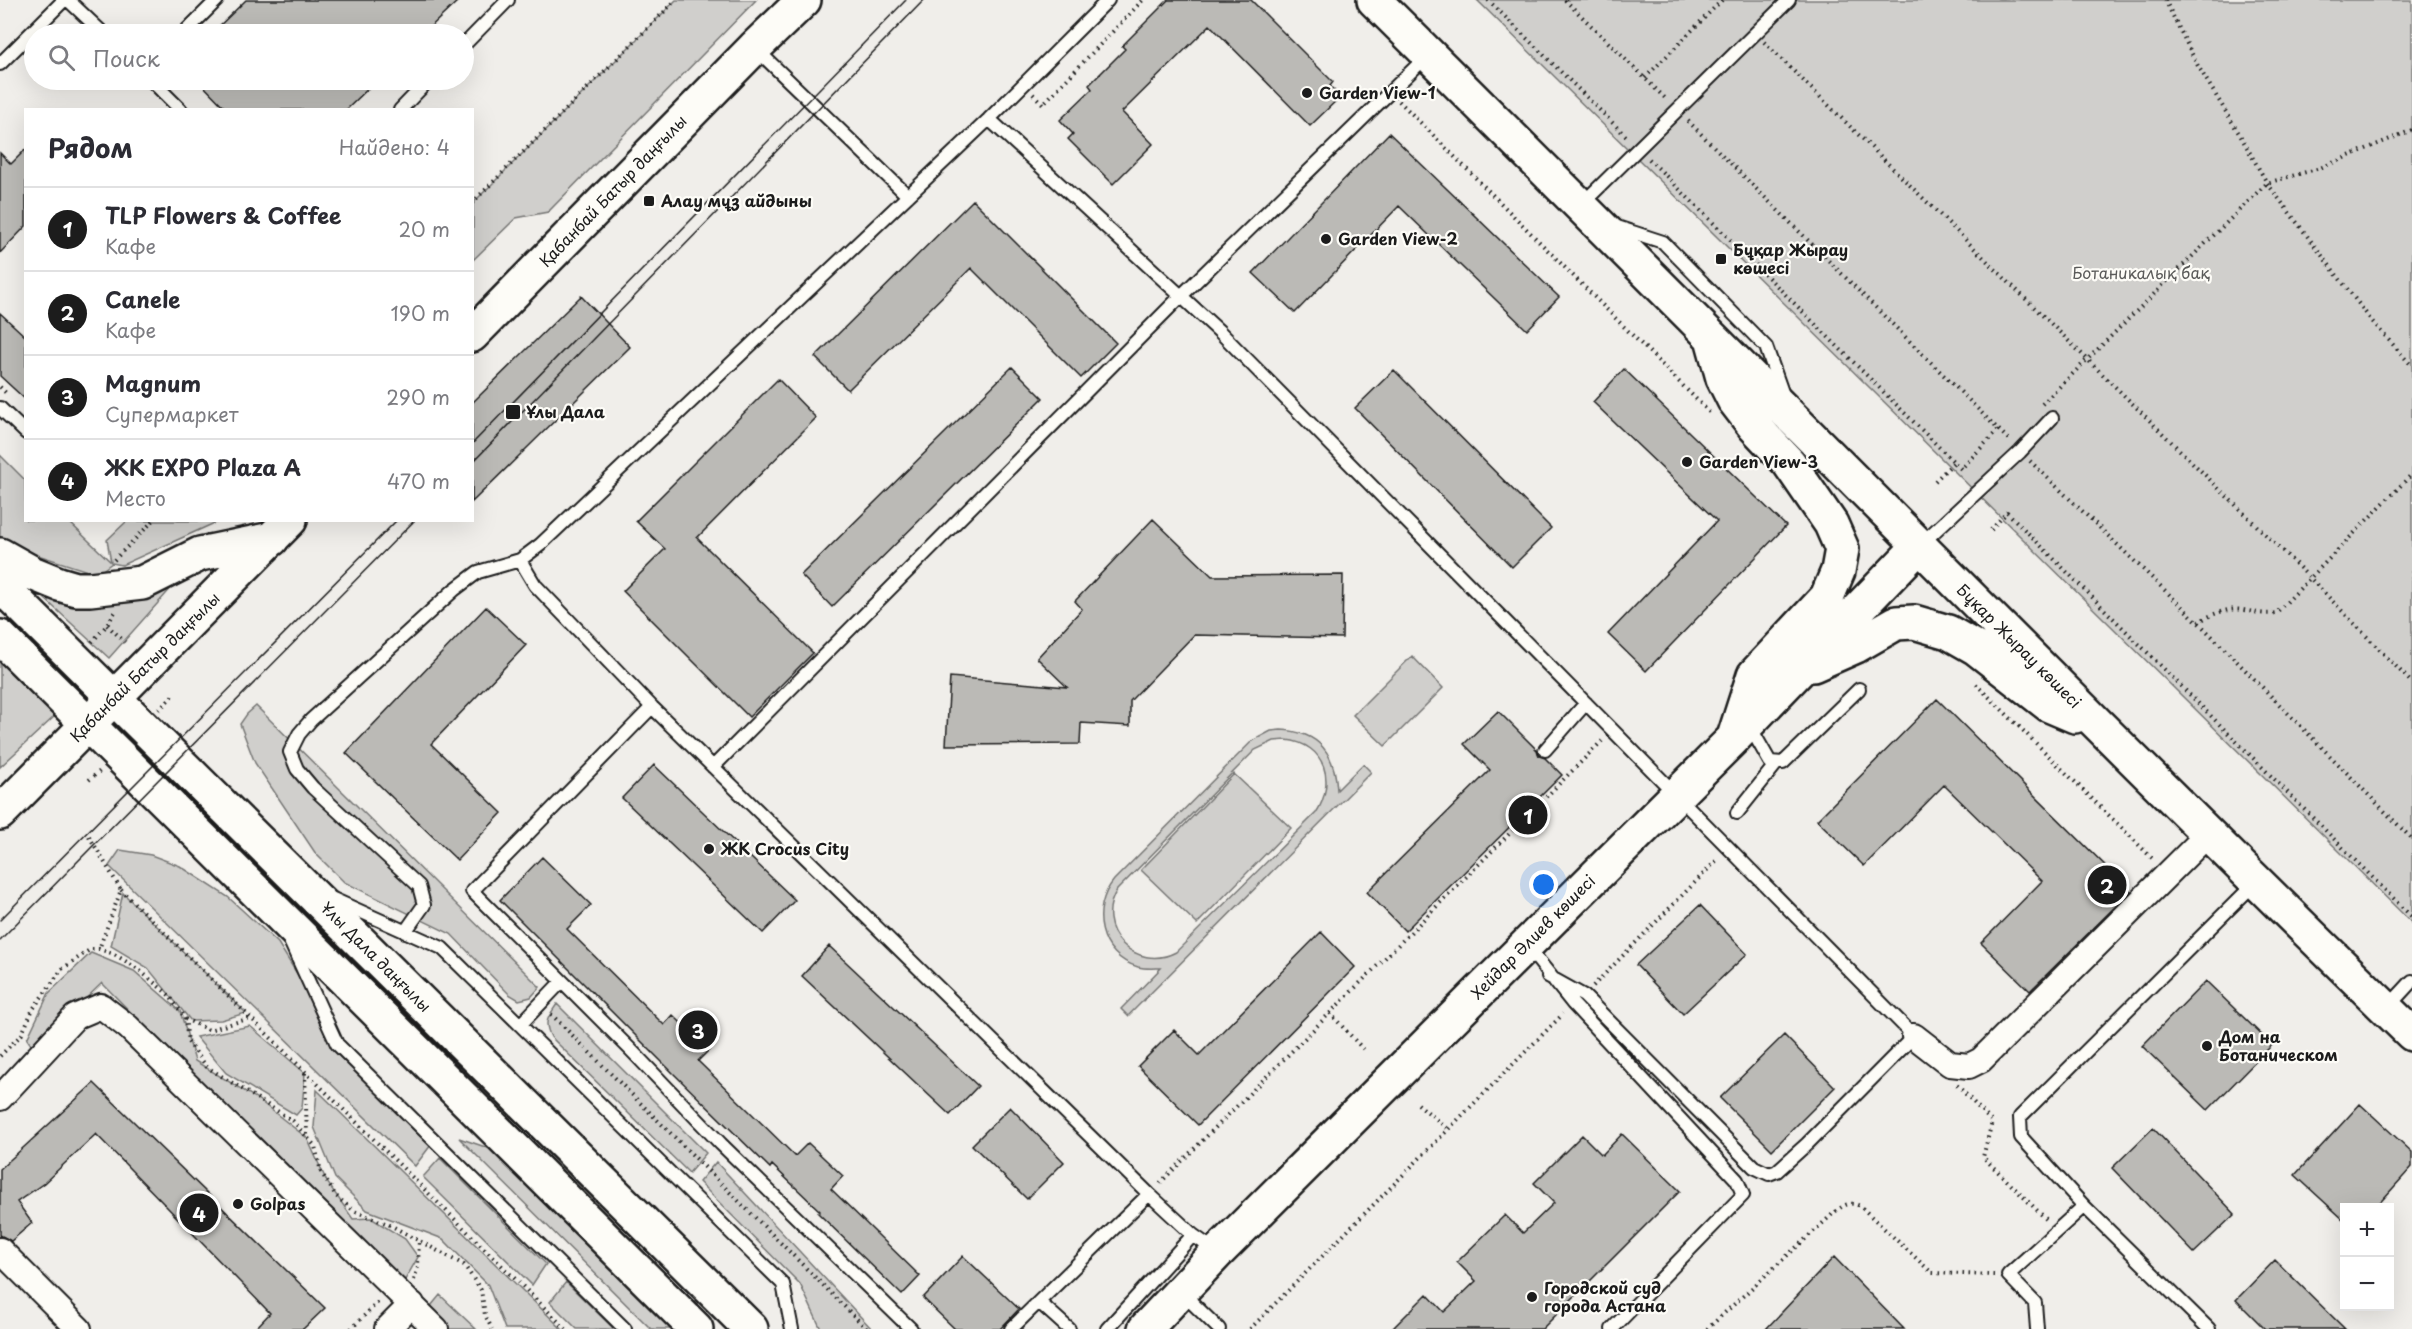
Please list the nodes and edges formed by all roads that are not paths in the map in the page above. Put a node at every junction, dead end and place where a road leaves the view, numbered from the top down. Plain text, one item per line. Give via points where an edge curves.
1 (66, 0) edge
2 (217, 0) edge
3 (508, 0) edge
4 (794, 0) edge
5 (804, 0) edge
6 (1108, 0) edge
7 (1374, 0) edge
8 (1789, 0) edge
9 (41, 24) edge
10 (93, 24) edge
11 (193, 24) edge
12 (474, 35) edge
13 (24, 41) edge
14 (754, 48) junction
15 (1428, 54) junction
16 (0, 64) edge
17 (161, 90) edge
18 (419, 90) edge
19 (179, 108) edge
20 (402, 108) edge
21 (988, 119) junction
22 (908, 196) junction
23 (1588, 212) junction
24 (1181, 296) junction
25 (474, 333) edge
26 (1711, 334) junction
27 (0, 408) edge
28 (1791, 416) junction
29 (2052, 418) dead end
30 (24, 431) edge
31 (281, 530) edge
32 (1920, 545) junction
33 (0, 555) edge
34 (520, 560) junction
35 (0, 585) edge
36 (0, 638) edge
37 (1797, 673) junction
38 (1859, 689) dead end
39 (115, 698) junction
40 (1586, 703) junction
41 (652, 707) junction
42 (88, 725) junction
43 (2101, 727) junction
44 (1740, 732) junction
45 (1545, 750) dead end
46 (1776, 764) junction
47 (713, 767) junction
48 (1677, 794) junction
49 (0, 813) edge
50 (1737, 813) dead end
51 (2208, 834) junction
52 (2256, 882) junction
53 (304, 885) junction
54 (277, 913) junction
55 (405, 932) junction
56 (1526, 944) junction
57 (1548, 976) junction
58 (562, 981) junction
59 (2412, 981) edge
60 (2386, 1008) junction
61 (520, 1025) junction
62 (2412, 1034) edge
63 (1914, 1036) junction
64 (0, 1098) edge
65 (1149, 1194) junction
66 (2084, 1206) junction
67 (1206, 1244) junction
68 (3, 1258) edge
69 (1182, 1293) junction
70 (1039, 1302) junction
71 (412, 1304) junction
72 (79, 1329) edge
73 (387, 1329) edge
74 (436, 1329) edge
75 (625, 1329) edge
76 (696, 1329) edge
77 (752, 1329) edge
78 (792, 1329) edge
79 (911, 1329) edge
80 (1011, 1329) edge
81 (1069, 1329) edge
82 (1107, 1329) edge
83 (1145, 1329) edge
84 (1219, 1329) edge
85 (1612, 1329) edge
86 (2037, 1329) edge
87 (2209, 1329) edge

1 - 9 lane
1 - 10 lane
2 - 11 lane
3 - 12 lane
4 - 14 street, Қабанбай Батыр даңғылы
5 - 14 street, Қабанбай Батыр даңғылы
6 - 21 lane
7 - 15 street, Бұқар Жырау көшесі
8 - 23 lane via 1639,149
13 - 16 lane
14 - 22 lane
14 - 25 street, Қабанбай Батыр даңғылы
15 - 23 street, Бұқар Жырау көшесі
15 - 24 lane
17 - 19 lane
18 - 20 lane
21 - 22 lane
21 - 24 lane
22 - 34 lane
23 - 26 street, Бұқар Жырау көшесі
23 - 28 lane via 1663,242 1766,347
24 - 40 lane
24 - 47 lane
26 - 28 street, Бұқар Жырау көшесі
26 - 44 street via 1723,378 1734,400 1789,463 1831,524 1842,549 1838,572 1827,597 1754,675
27 - 30 lane
28 - 32 street, Бұқар Жырау көшесі
29 - 32 lane
31 - 33 street via 200,554 142,582 83,589 32,573
31 - 39 street, Қабанбай Батыр даңғылы
32 - 37 street, Хейдар Әлиев көшесі
32 - 43 street, Бұқар Жырау көшесі
34 - 41 lane via 536,585
34 - 55 lane via 478,572 454,590 311,720 298,734 290,752 297,769 313,788 419,886 424,905
35 - 39 street, Ұлы Дала даңғылы
36 - 42 street
37 - 43 street via 1896,623 1914,622 1948,632 1976,648 2049,705
37 - 44 street, Хейдар Әлиев көшесі
38 - 46 lane via 1783,763
39 - 42 street, Қабанбай Батыр даңғылы
39 - 53 street, Ұлы Дала даңғылы
40 - 45 lane
40 - 48 lane
41 - 47 lane
41 - 58 lane via 472,891
42 - 49 street, Қабанбай Батыр даңғылы
42 - 54 street
43 - 51 street, Бұқар Жырау көшесі
44 - 46 lane
44 - 48 street, Хейдар Әлиев көшесі
46 - 50 lane
47 - 65 lane
48 - 56 street, Хейдар Әлиев көшесі
48 - 63 lane
51 - 52 street, Бұқар Жырау көшесі
51 - 63 street via 1981,1060 1969,1066 1950,1064
52 - 60 street, Бұқар Жырау көшесі
52 - 66 lane via 2020,1117 2021,1137
53 - 55 lane
53 - 77 street, Ұлы Дала даңғылы
54 - 75 lane via 337,1044
54 - 76 street
55 - 61 lane via 442,948
56 - 57 lane
56 - 67 street, Хейдар Әлиев көшесі
57 - 63 lane via 1584,996 1754,1167 1770,1174 1807,1144
57 - 85 lane via 1737,1180 1743,1195
58 - 61 lane
58 - 79 lane via 721,1144
59 - 60 lane
60 - 62 street, Бұқар Жырау көшесі
61 - 78 lane via 783,1284
64 - 71 street via 75,1017 101,1006 128,1027
65 - 67 lane
65 - 70 lane
66 - 86 lane via 2008,1275 2035,1303
66 - 87 lane
67 - 69 street, Хейдар Әлиев көшесі
67 - 82 lane
68 - 72 street
69 - 83 street, Хейдар Әлиев көшесі
69 - 84 lane
70 - 80 lane
70 - 81 lane
71 - 73 street
71 - 74 street

